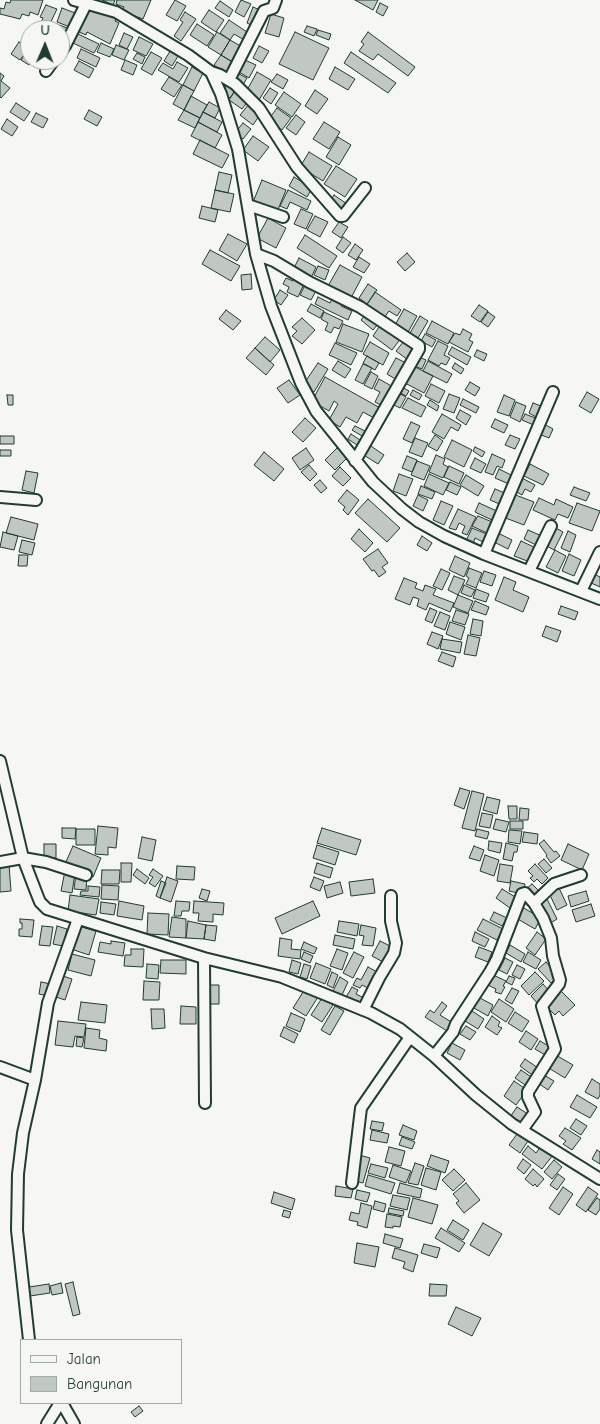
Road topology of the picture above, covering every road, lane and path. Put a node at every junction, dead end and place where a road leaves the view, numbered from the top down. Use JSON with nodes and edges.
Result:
{"nodes":[{"id":1,"x":74,"y":0,"type":"edge"},
{"id":2,"x":276,"y":0,"type":"edge"},
{"id":3,"x":99,"y":3,"type":"edge"},
{"id":4,"x":86,"y":4,"type":"junction"},
{"id":5,"x":70,"y":36,"type":"edge"},
{"id":6,"x":211,"y":72,"type":"junction"},
{"id":7,"x":229,"y":80,"type":"junction"},
{"id":8,"x":366,"y":188,"type":"dead end"},
{"id":9,"x":248,"y":205,"type":"junction"},
{"id":10,"x":284,"y":217,"type":"dead end"},
{"id":11,"x":256,"y":254,"type":"junction"},
{"id":12,"x":553,"y":392,"type":"dead end"},
{"id":13,"x":355,"y":461,"type":"junction"},
{"id":14,"x":0,"y":497,"type":"edge"},
{"id":15,"x":36,"y":500,"type":"dead end"},
{"id":16,"x":551,"y":526,"type":"dead end"},
{"id":17,"x":600,"y":552,"type":"edge"},
{"id":18,"x":484,"y":554,"type":"junction"},
{"id":19,"x":528,"y":571,"type":"junction"},
{"id":20,"x":581,"y":591,"type":"junction"},
{"id":21,"x":600,"y":599,"type":"edge"},
{"id":22,"x":0,"y":761,"type":"edge"},
{"id":23,"x":23,"y":858,"type":"junction"},
{"id":24,"x":0,"y":862,"type":"edge"},
{"id":25,"x":86,"y":875,"type":"dead end"},
{"id":26,"x":581,"y":876,"type":"dead end"},
{"id":27,"x":391,"y":896,"type":"dead end"},
{"id":28,"x":534,"y":903,"type":"junction"},
{"id":29,"x":78,"y":919,"type":"junction"},
{"id":30,"x":204,"y":958,"type":"junction"},
{"id":31,"x":363,"y":1010,"type":"junction"},
{"id":32,"x":410,"y":1037,"type":"junction"},
{"id":33,"x":434,"y":1056,"type":"junction"},
{"id":34,"x":0,"y":1067,"type":"edge"},
{"id":35,"x":35,"y":1080,"type":"junction"},
{"id":36,"x":204,"y":1103,"type":"dead end"},
{"id":37,"x":522,"y":1130,"type":"junction"},
{"id":38,"x":600,"y":1179,"type":"edge"},
{"id":39,"x":352,"y":1184,"type":"dead end"},
{"id":40,"x":29,"y":1339,"type":"edge"},
{"id":41,"x":60,"y":1404,"type":"edge"},
{"id":42,"x":62,"y":1404,"type":"edge"},
{"id":43,"x":47,"y":1424,"type":"edge"},
{"id":44,"x":74,"y":1424,"type":"edge"}],
"edges":[{"from":1,"to":4,"type":"street"},
{"from":2,"to":7,"type":"street"},
{"from":3,"to":4,"type":"street"},
{"from":3,"to":6,"type":"street"},
{"from":4,"to":5,"type":"street"},
{"from":6,"to":7,"type":"street"},
{"from":6,"to":9,"type":"street"},
{"from":7,"to":8,"type":"street"},
{"from":9,"to":10,"type":"street"},
{"from":9,"to":11,"type":"street"},
{"from":11,"to":13,"type":"street"},
{"from":11,"to":13,"type":"street"},
{"from":12,"to":18,"type":"street"},
{"from":13,"to":18,"type":"street"},
{"from":14,"to":15,"type":"street"},
{"from":16,"to":19,"type":"street"},
{"from":17,"to":20,"type":"street"},
{"from":18,"to":19,"type":"street"},
{"from":19,"to":20,"type":"street"},
{"from":20,"to":21,"type":"street"},
{"from":22,"to":23,"type":"street"},
{"from":23,"to":24,"type":"street"},
{"from":23,"to":25,"type":"street"},
{"from":23,"to":29,"type":"street"},
{"from":26,"to":28,"type":"street"},
{"from":27,"to":31,"type":"street"},
{"from":28,"to":33,"type":"street"},
{"from":28,"to":37,"type":"street"},
{"from":29,"to":30,"type":"street"},
{"from":29,"to":35,"type":"street"},
{"from":30,"to":31,"type":"street"},
{"from":30,"to":36,"type":"street"},
{"from":31,"to":32,"type":"street"},
{"from":32,"to":33,"type":"street"},
{"from":32,"to":39,"type":"street"},
{"from":33,"to":37,"type":"street"},
{"from":34,"to":35,"type":"street"},
{"from":35,"to":40,"type":"street"},
{"from":37,"to":38,"type":"street"},
{"from":41,"to":43,"type":"street"},
{"from":42,"to":44,"type":"street"}]}
